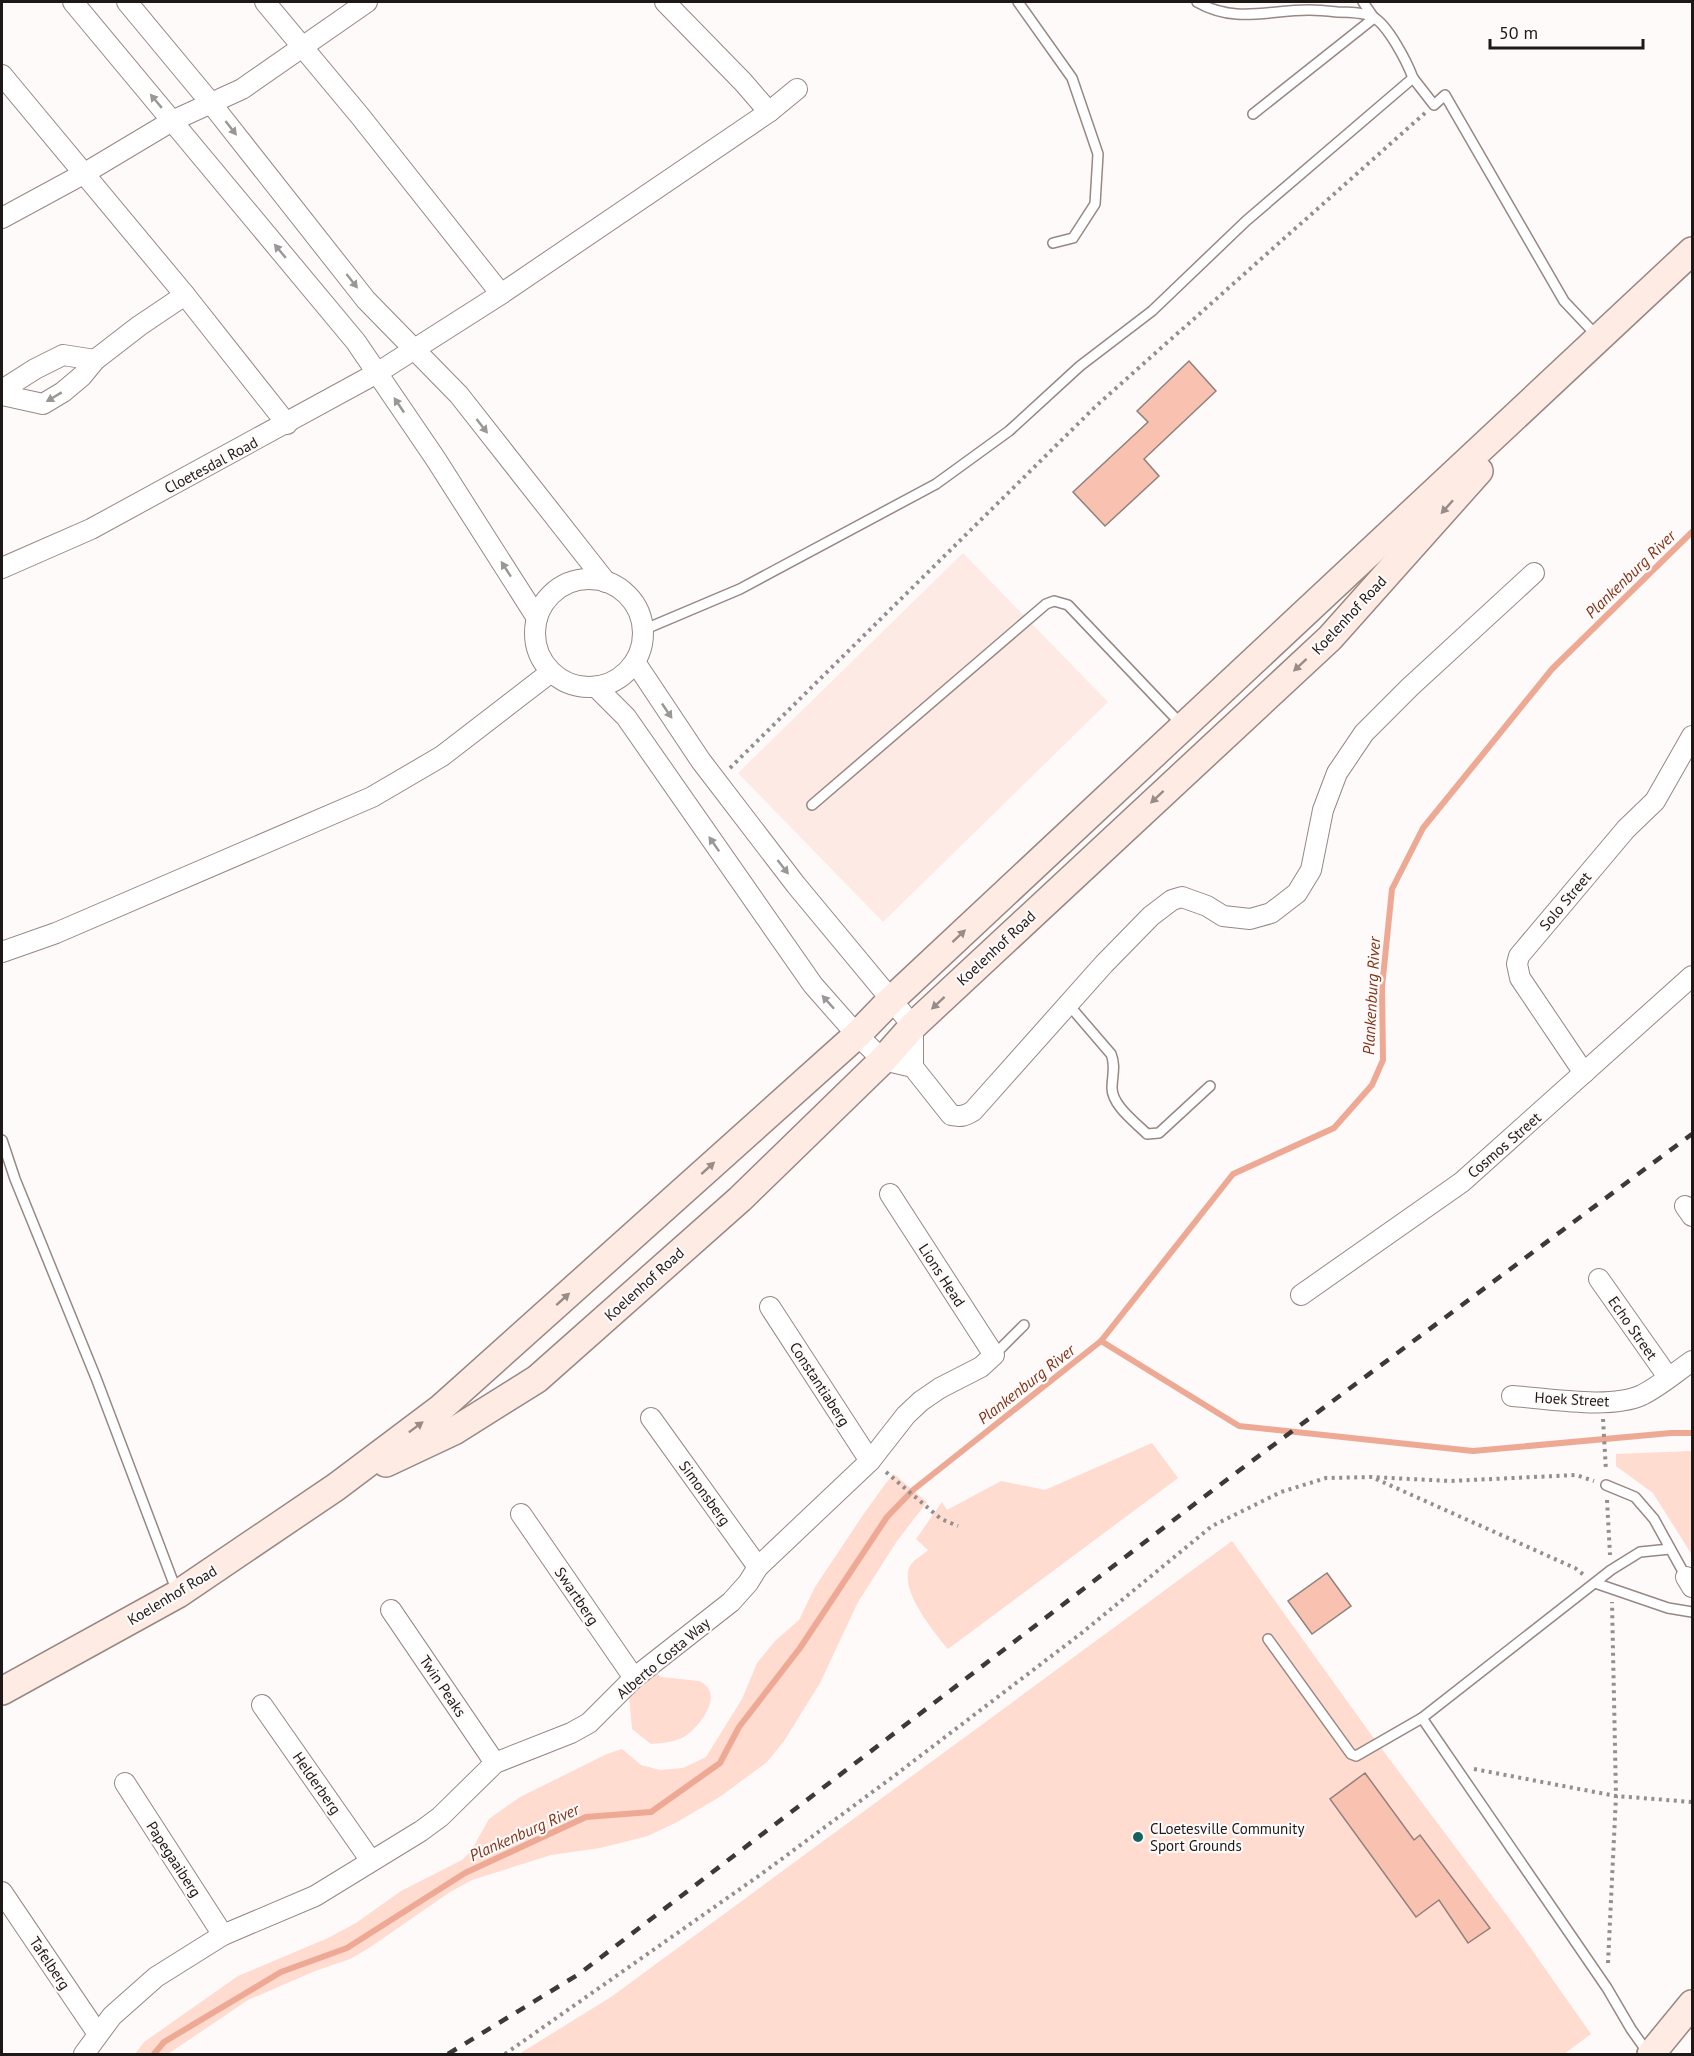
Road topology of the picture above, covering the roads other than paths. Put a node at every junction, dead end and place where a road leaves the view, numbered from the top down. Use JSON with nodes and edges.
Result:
{"nodes":[{"id":1,"x":74,"y":2,"type":"edge"},
{"id":2,"x":127,"y":2,"type":"edge"},
{"id":3,"x":265,"y":2,"type":"edge"},
{"id":4,"x":367,"y":2,"type":"edge"},
{"id":5,"x":665,"y":2,"type":"edge"},
{"id":6,"x":1018,"y":2,"type":"edge"},
{"id":7,"x":1197,"y":2,"type":"edge"},
{"id":8,"x":1363,"y":2,"type":"edge"},
{"id":9,"x":1374,"y":18,"type":"junction"},
{"id":10,"x":303,"y":47,"type":"junction"},
{"id":11,"x":2,"y":75,"type":"edge"},
{"id":12,"x":1413,"y":78,"type":"junction"},
{"id":13,"x":797,"y":89,"type":"dead end"},
{"id":14,"x":210,"y":102,"type":"junction"},
{"id":15,"x":769,"y":112,"type":"junction"},
{"id":16,"x":1253,"y":114,"type":"dead end"},
{"id":17,"x":172,"y":121,"type":"junction"},
{"id":18,"x":85,"y":173,"type":"junction"},
{"id":19,"x":2,"y":218,"type":"edge"},
{"id":20,"x":1053,"y":243,"type":"dead end"},
{"id":21,"x":1692,"y":251,"type":"edge"},
{"id":22,"x":501,"y":294,"type":"junction"},
{"id":23,"x":185,"y":295,"type":"junction"},
{"id":24,"x":1598,"y":338,"type":"junction"},
{"id":25,"x":415,"y":350,"type":"junction"},
{"id":26,"x":95,"y":360,"type":"junction"},
{"id":27,"x":377,"y":374,"type":"junction"},
{"id":28,"x":2,"y":390,"type":"edge"},
{"id":29,"x":2,"y":395,"type":"edge"},
{"id":30,"x":287,"y":424,"type":"junction"},
{"id":31,"x":2,"y":568,"type":"edge"},
{"id":32,"x":1534,"y":573,"type":"dead end"},
{"id":33,"x":606,"y":582,"type":"junction"},
{"id":34,"x":537,"y":618,"type":"junction"},
{"id":35,"x":643,"y":630,"type":"junction"},
{"id":36,"x":635,"y":662,"type":"junction"},
{"id":37,"x":551,"y":672,"type":"junction"},
{"id":38,"x":596,"y":687,"type":"junction"},
{"id":39,"x":1183,"y":727,"type":"junction"},
{"id":40,"x":1692,"y":736,"type":"edge"},
{"id":41,"x":812,"y":805,"type":"dead end"},
{"id":42,"x":2,"y":952,"type":"edge"},
{"id":43,"x":1692,"y":976,"type":"edge"},
{"id":44,"x":891,"y":1000,"type":"junction"},
{"id":45,"x":1068,"y":1004,"type":"junction"},
{"id":46,"x":913,"y":1026,"type":"junction"},
{"id":47,"x":857,"y":1035,"type":"junction"},
{"id":48,"x":883,"y":1060,"type":"junction"},
{"id":49,"x":913,"y":1067,"type":"junction"},
{"id":50,"x":1584,"y":1073,"type":"junction"},
{"id":51,"x":1209,"y":1086,"type":"dead end"},
{"id":52,"x":2,"y":1140,"type":"edge"},
{"id":53,"x":890,"y":1194,"type":"dead end"},
{"id":54,"x":1599,"y":1279,"type":"dead end"},
{"id":55,"x":1301,"y":1295,"type":"dead end"},
{"id":56,"x":770,"y":1307,"type":"dead end"},
{"id":57,"x":1024,"y":1325,"type":"dead end"},
{"id":58,"x":994,"y":1355,"type":"junction"},
{"id":59,"x":1692,"y":1361,"type":"edge"},
{"id":60,"x":1668,"y":1377,"type":"junction"},
{"id":61,"x":1512,"y":1395,"type":"dead end"},
{"id":62,"x":651,"y":1418,"type":"dead end"},
{"id":63,"x":876,"y":1465,"type":"junction"},
{"id":64,"x":1606,"y":1485,"type":"road end"},
{"id":65,"x":336,"y":1487,"type":"junction"},
{"id":66,"x":521,"y":1514,"type":"dead end"},
{"id":67,"x":1670,"y":1549,"type":"junction"},
{"id":68,"x":758,"y":1567,"type":"junction"},
{"id":69,"x":1689,"y":1582,"type":"edge"},
{"id":70,"x":1595,"y":1583,"type":"junction"},
{"id":71,"x":178,"y":1594,"type":"junction"},
{"id":72,"x":392,"y":1610,"type":"dead end"},
{"id":73,"x":1692,"y":1612,"type":"edge"},
{"id":74,"x":1268,"y":1639,"type":"dead end"},
{"id":75,"x":634,"y":1678,"type":"junction"},
{"id":76,"x":2,"y":1691,"type":"edge"},
{"id":77,"x":262,"y":1705,"type":"dead end"},
{"id":78,"x":1422,"y":1718,"type":"junction"},
{"id":79,"x":495,"y":1763,"type":"junction"},
{"id":80,"x":125,"y":1784,"type":"dead end"},
{"id":81,"x":371,"y":1861,"type":"junction"},
{"id":82,"x":2,"y":1892,"type":"edge"},
{"id":83,"x":223,"y":1935,"type":"junction"},
{"id":84,"x":1692,"y":2004,"type":"edge"},
{"id":85,"x":98,"y":2034,"type":"junction"},
{"id":86,"x":84,"y":2055,"type":"edge"},
{"id":87,"x":1650,"y":2055,"type":"edge"}],
"edges":[{"from":17,"to":1,"type":"street","one_way":true},
{"from":2,"to":14,"type":"street"},
{"from":3,"to":10,"type":"street"},
{"from":4,"to":10,"type":"street"},
{"from":5,"to":15,"type":"street"},
{"from":6,"to":20,"type":"lane"},
{"from":7,"to":9,"type":"lane"},
{"from":8,"to":9,"type":"lane"},
{"from":9,"to":12,"type":"lane"},
{"from":9,"to":16,"type":"lane"},
{"from":10,"to":14,"type":"street"},
{"from":10,"to":22,"type":"street"},
{"from":11,"to":18,"type":"street"},
{"from":12,"to":24,"type":"lane"},
{"from":12,"to":35,"type":"lane"},
{"from":13,"to":15,"type":"street","name":"Cloetesdal Road"},
{"from":14,"to":17,"type":"street"},
{"from":14,"to":25,"type":"street","one_way":true},
{"from":15,"to":22,"type":"street","name":"Cloetesdal Road"},
{"from":17,"to":18,"type":"street"},
{"from":27,"to":17,"type":"street","one_way":true},
{"from":18,"to":19,"type":"street"},
{"from":18,"to":23,"type":"street"},
{"from":21,"to":24,"type":"main road","name":"Koelenhof Road"},
{"from":22,"to":25,"type":"street","name":"Cloetesdal Road"},
{"from":23,"to":26,"type":"street"},
{"from":23,"to":30,"type":"street"},
{"from":24,"to":39,"type":"main road","name":"Koelenhof Road"},
{"from":24,"to":46,"type":"main road","name":"Koelenhof Road","one_way":true},
{"from":25,"to":27,"type":"street","name":"Cloetesdal Road"},
{"from":25,"to":33,"type":"street","one_way":true},
{"from":26,"to":28,"type":"street"},
{"from":26,"to":29,"type":"street","one_way":true},
{"from":27,"to":30,"type":"street","name":"Cloetesdal Road"},
{"from":34,"to":27,"type":"street","one_way":true},
{"from":30,"to":31,"type":"street","name":"Cloetesdal Road"},
{"from":32,"to":45,"type":"street"},
{"from":33,"to":34,"type":"street"},
{"from":33,"to":35,"type":"street"},
{"from":34,"to":37,"type":"street"},
{"from":35,"to":36,"type":"street"},
{"from":36,"to":38,"type":"street"},
{"from":36,"to":44,"type":"street","one_way":true},
{"from":37,"to":38,"type":"street"},
{"from":37,"to":42,"type":"street"},
{"from":47,"to":38,"type":"street","one_way":true},
{"from":39,"to":41,"type":"lane"},
{"from":44,"to":39,"type":"main road","name":"Koelenhof Road","one_way":true},
{"from":40,"to":50,"type":"street","name":"Solo Street"},
{"from":43,"to":50,"type":"street","name":"Cosmos Street"},
{"from":44,"to":46,"type":"street"},
{"from":44,"to":47,"type":"main road","name":"Koelenhof Road"},
{"from":45,"to":49,"type":"street"},
{"from":45,"to":51,"type":"lane"},
{"from":46,"to":48,"type":"main road","name":"Koelenhof Road"},
{"from":46,"to":49,"type":"street"},
{"from":47,"to":48,"type":"street"},
{"from":65,"to":47,"type":"main road","name":"Koelenhof Road","one_way":true},
{"from":48,"to":49,"type":"street"},
{"from":48,"to":65,"type":"main road","name":"Koelenhof Road"},
{"from":50,"to":55,"type":"street","name":"Cosmos Street"},
{"from":52,"to":71,"type":"lane"},
{"from":53,"to":58,"type":"street","name":"Lions Head"},
{"from":54,"to":60,"type":"street","name":"Echo Street"},
{"from":56,"to":63,"type":"street","name":"Constantiaberg"},
{"from":57,"to":58,"type":"lane","name":"Alberto Costa Way"},
{"from":58,"to":63,"type":"street","name":"Alberto Costa Way"},
{"from":59,"to":60,"type":"street","name":"Hoek Street"},
{"from":60,"to":61,"type":"street","name":"Hoek Street"},
{"from":62,"to":68,"type":"street","name":"Simonsberg"},
{"from":63,"to":68,"type":"street","name":"Alberto Costa Way"},
{"from":64,"to":67,"type":"lane"},
{"from":65,"to":71,"type":"main road","name":"Koelenhof Road"},
{"from":66,"to":75,"type":"street","name":"Swartberg"},
{"from":67,"to":69,"type":"lane"},
{"from":67,"to":70,"type":"lane"},
{"from":68,"to":75,"type":"street","name":"Alberto Costa Way"},
{"from":70,"to":73,"type":"lane"},
{"from":70,"to":78,"type":"lane"},
{"from":71,"to":76,"type":"main road","name":"Koelenhof Road"},
{"from":72,"to":79,"type":"street","name":"Twin Peaks"},
{"from":74,"to":78,"type":"lane"},
{"from":75,"to":79,"type":"street","name":"Alberto Costa Way"},
{"from":77,"to":81,"type":"street","name":"Helderberg"},
{"from":78,"to":87,"type":"lane"},
{"from":79,"to":81,"type":"street","name":"Alberto Costa Way"},
{"from":80,"to":83,"type":"street","name":"Papegaaiberg"},
{"from":81,"to":83,"type":"street","name":"Alberto Costa Way"},
{"from":82,"to":85,"type":"street","name":"Tafelberg"},
{"from":83,"to":85,"type":"street","name":"Alberto Costa Way"},
{"from":84,"to":87,"type":"main road"},
{"from":85,"to":86,"type":"street","name":"Alberto Costa Way"}]}
